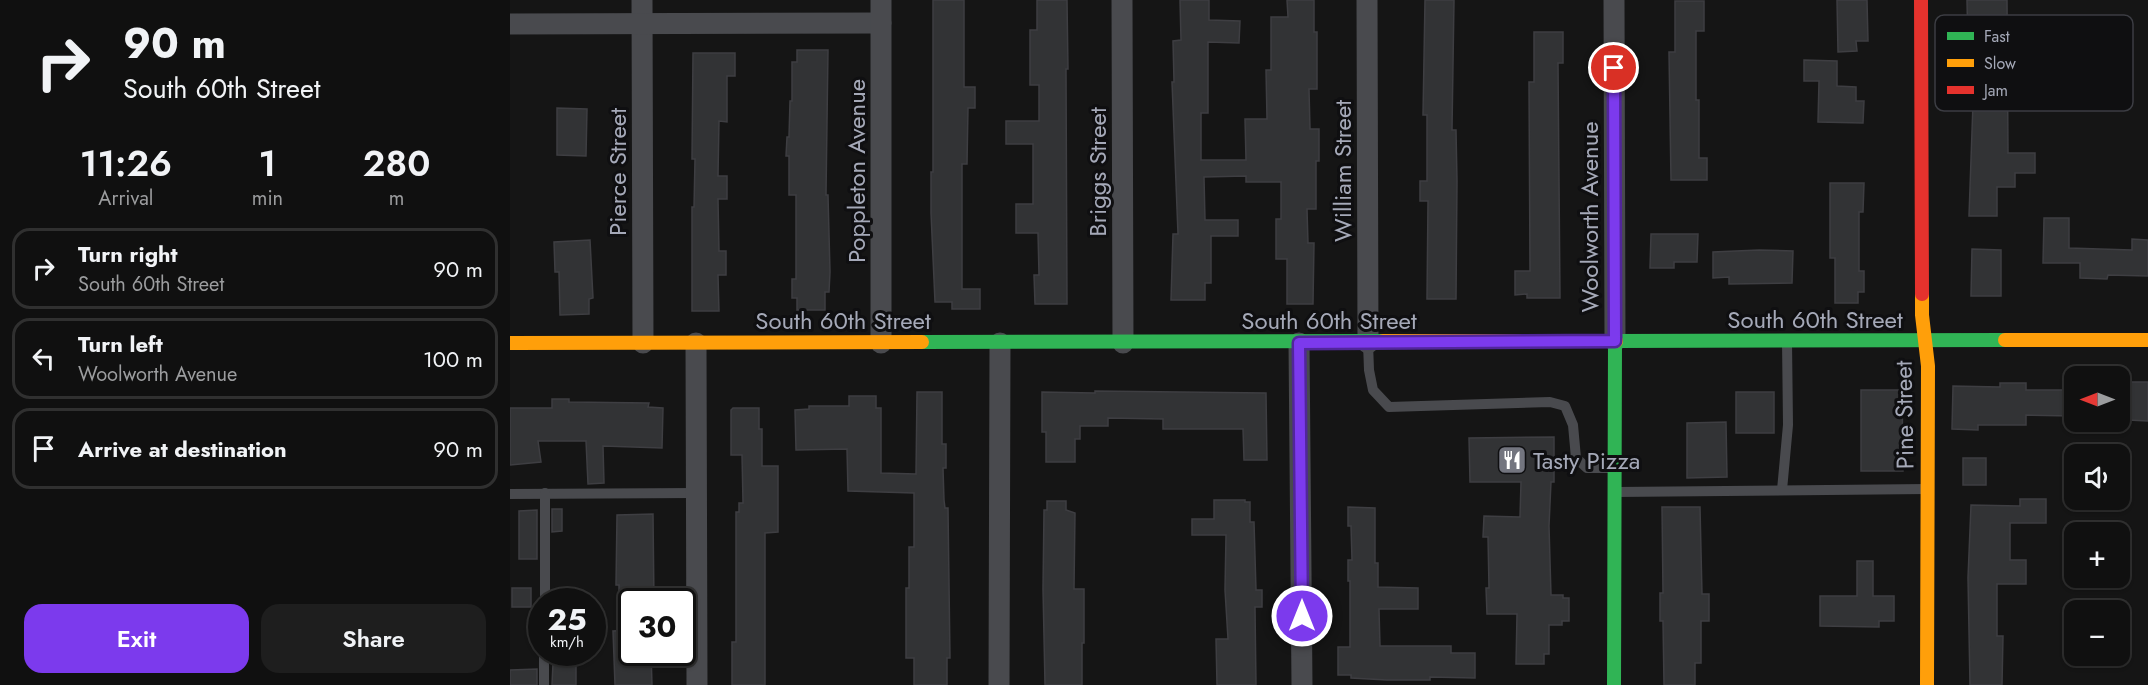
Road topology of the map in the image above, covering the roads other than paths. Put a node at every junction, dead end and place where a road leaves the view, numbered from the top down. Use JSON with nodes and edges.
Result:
{"nodes":[{"id":1,"x":642,"y":0,"type":"edge"},
{"id":2,"x":881,"y":0,"type":"edge"},
{"id":3,"x":1122,"y":0,"type":"edge"},
{"id":4,"x":1367,"y":0,"type":"edge"},
{"id":5,"x":1614,"y":0,"type":"edge"},
{"id":6,"x":1921,"y":0,"type":"edge"},
{"id":7,"x":881,"y":23,"type":"junction"},
{"id":8,"x":510,"y":24,"type":"edge"},
{"id":9,"x":642,"y":25,"type":"junction"},
{"id":10,"x":2148,"y":340,"type":"edge"},
{"id":11,"x":1615,"y":341,"type":"junction"},
{"id":12,"x":1787,"y":341,"type":"junction"},
{"id":13,"x":1925,"y":341,"type":"junction"},
{"id":14,"x":510,"y":343,"type":"edge"},
{"id":15,"x":643,"y":343,"type":"junction"},
{"id":16,"x":696,"y":343,"type":"junction"},
{"id":17,"x":881,"y":343,"type":"junction"},
{"id":18,"x":1000,"y":343,"type":"junction"},
{"id":19,"x":1123,"y":343,"type":"junction"},
{"id":20,"x":1299,"y":343,"type":"junction"},
{"id":21,"x":1368,"y":343,"type":"junction"},
{"id":22,"x":1614,"y":468,"type":"junction"},
{"id":23,"x":1927,"y":489,"type":"junction"},
{"id":24,"x":1782,"y":490,"type":"junction"},
{"id":25,"x":1614,"y":492,"type":"junction"},
{"id":26,"x":545,"y":493,"type":"junction"},
{"id":27,"x":697,"y":493,"type":"junction"},
{"id":28,"x":510,"y":494,"type":"edge"},
{"id":29,"x":545,"y":588,"type":"edge"},
{"id":30,"x":544,"y":666,"type":"edge"},
{"id":31,"x":544,"y":685,"type":"edge"},
{"id":32,"x":697,"y":685,"type":"edge"},
{"id":33,"x":999,"y":685,"type":"edge"},
{"id":34,"x":1302,"y":685,"type":"edge"},
{"id":35,"x":1614,"y":685,"type":"edge"},
{"id":36,"x":1927,"y":685,"type":"edge"}],
"edges":[{"from":1,"to":9,"type":"street","name":"Pierce Street"},
{"from":2,"to":7,"type":"street","name":"Poppleton Avenue"},
{"from":3,"to":19,"type":"street","name":"Briggs Street"},
{"from":4,"to":21,"type":"street","name":"William Street"},
{"from":5,"to":11,"type":"street","name":"Woolworth Avenue"},
{"from":6,"to":13,"type":"main road","name":"Pine Street"},
{"from":7,"to":9,"type":"street"},
{"from":7,"to":17,"type":"street","name":"Poppleton Avenue"},
{"from":8,"to":9,"type":"street"},
{"from":9,"to":15,"type":"street","name":"Pierce Street"},
{"from":10,"to":13,"type":"main road","name":"South 60th Street"},
{"from":11,"to":12,"type":"main road","name":"South 60th Street"},
{"from":11,"to":21,"type":"main road","name":"South 60th Street"},
{"from":11,"to":22,"type":"main road","name":"Woolworth Avenue"},
{"from":12,"to":13,"type":"main road","name":"South 60th Street"},
{"from":12,"to":24,"type":"lane"},
{"from":13,"to":23,"type":"main road","name":"Pine Street"},
{"from":14,"to":15,"type":"main road","name":"South 60th Street"},
{"from":15,"to":16,"type":"main road","name":"South 60th Street"},
{"from":16,"to":17,"type":"main road","name":"South 60th Street"},
{"from":16,"to":27,"type":"street"},
{"from":17,"to":18,"type":"main road","name":"South 60th Street"},
{"from":18,"to":19,"type":"main road","name":"South 60th Street"},
{"from":18,"to":33,"type":"street"},
{"from":19,"to":20,"type":"main road","name":"South 60th Street"},
{"from":20,"to":21,"type":"main road","name":"South 60th Street"},
{"from":20,"to":34,"type":"street"},
{"from":21,"to":22,"type":"lane"},
{"from":22,"to":25,"type":"main road","name":"Woolworth Avenue"},
{"from":23,"to":24,"type":"lane"},
{"from":23,"to":36,"type":"main road","name":"Pine Street"},
{"from":24,"to":25,"type":"lane"},
{"from":25,"to":35,"type":"main road","name":"Woolworth Avenue"},
{"from":26,"to":27,"type":"lane"},
{"from":26,"to":28,"type":"lane"},
{"from":26,"to":29,"type":"lane"},
{"from":27,"to":32,"type":"street"},
{"from":30,"to":31,"type":"lane"}]}
